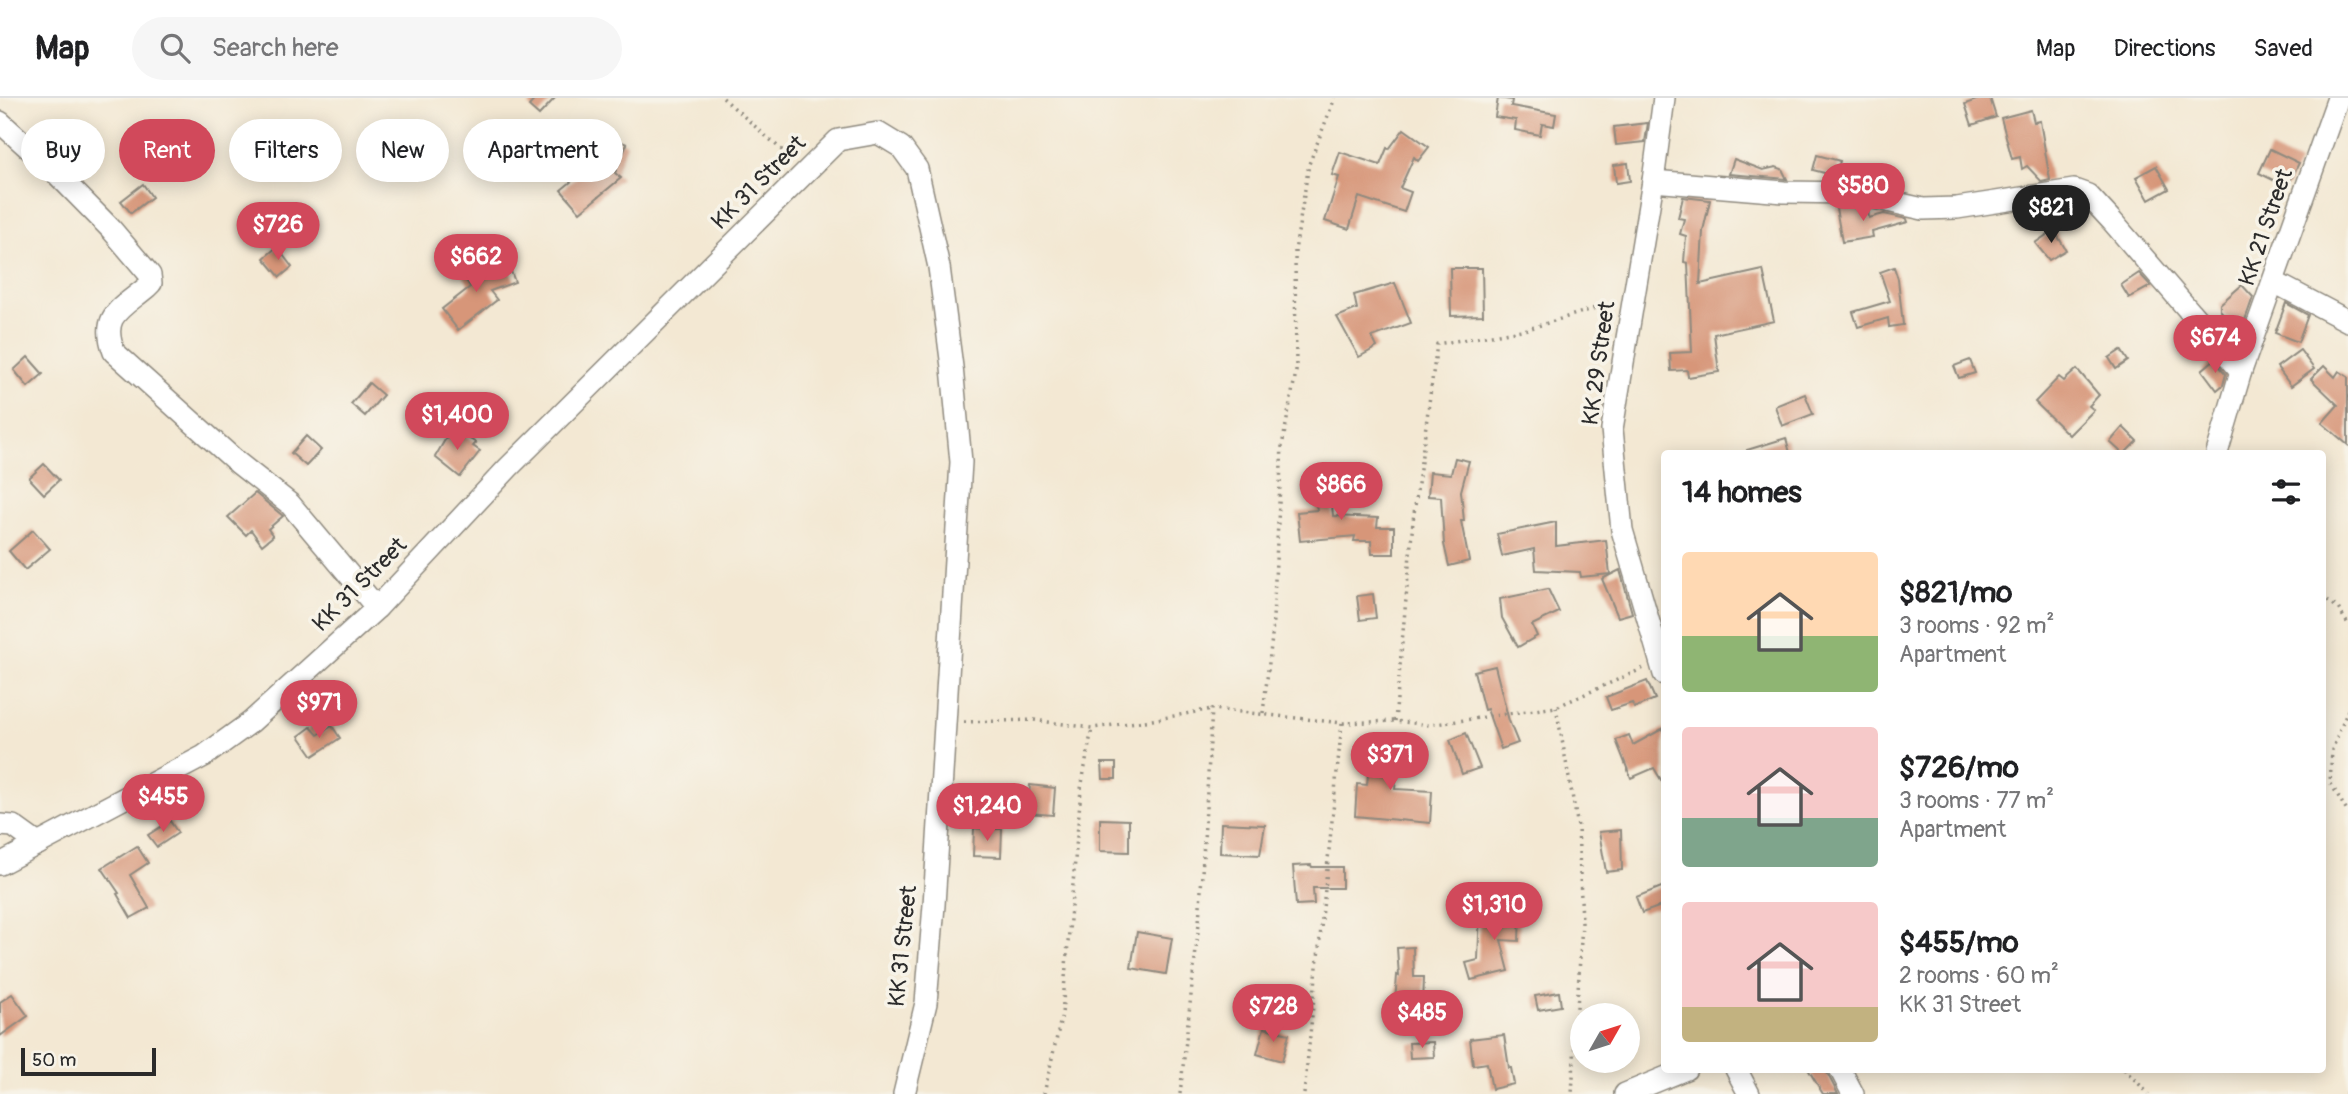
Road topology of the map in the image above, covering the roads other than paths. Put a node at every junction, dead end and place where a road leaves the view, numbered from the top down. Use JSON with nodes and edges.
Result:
{"nodes":[{"id":1,"x":1664,"y":98,"type":"edge"},
{"id":2,"x":2338,"y":98,"type":"edge"},
{"id":3,"x":0,"y":122,"type":"edge"},
{"id":4,"x":1653,"y":181,"type":"junction"},
{"id":5,"x":2274,"y":282,"type":"junction"},
{"id":6,"x":2348,"y":321,"type":"edge"},
{"id":7,"x":2241,"y":371,"type":"junction"},
{"id":8,"x":2218,"y":450,"type":"edge"},
{"id":9,"x":377,"y":608,"type":"junction"},
{"id":10,"x":1661,"y":665,"type":"edge"},
{"id":11,"x":0,"y":825,"type":"edge"},
{"id":12,"x":37,"y":844,"type":"junction"},
{"id":13,"x":0,"y":864,"type":"edge"},
{"id":14,"x":1676,"y":1073,"type":"edge"},
{"id":15,"x":1738,"y":1073,"type":"edge"},
{"id":16,"x":1842,"y":1073,"type":"edge"},
{"id":17,"x":904,"y":1094,"type":"edge"},
{"id":18,"x":1625,"y":1094,"type":"edge"},
{"id":19,"x":1749,"y":1094,"type":"edge"},
{"id":20,"x":1853,"y":1094,"type":"edge"}],
"edges":[{"from":1,"to":4,"type":"street","name":"KK 29 Street"},
{"from":2,"to":5,"type":"street","name":"KK 21 Street"},
{"from":3,"to":9,"type":"street"},
{"from":4,"to":7,"type":"street"},
{"from":4,"to":10,"type":"street","name":"KK 29 Street"},
{"from":5,"to":6,"type":"street"},
{"from":5,"to":7,"type":"street","name":"KK 21 Street"},
{"from":7,"to":8,"type":"street","name":"KK 21 Street"},
{"from":9,"to":12,"type":"street","name":"KK 31 Street"},
{"from":9,"to":17,"type":"street","name":"KK 31 Street"},
{"from":11,"to":12,"type":"street"},
{"from":12,"to":13,"type":"street","name":"KK 31 Street"},
{"from":14,"to":18,"type":"street"},
{"from":15,"to":19,"type":"street"},
{"from":16,"to":20,"type":"street"}]}
